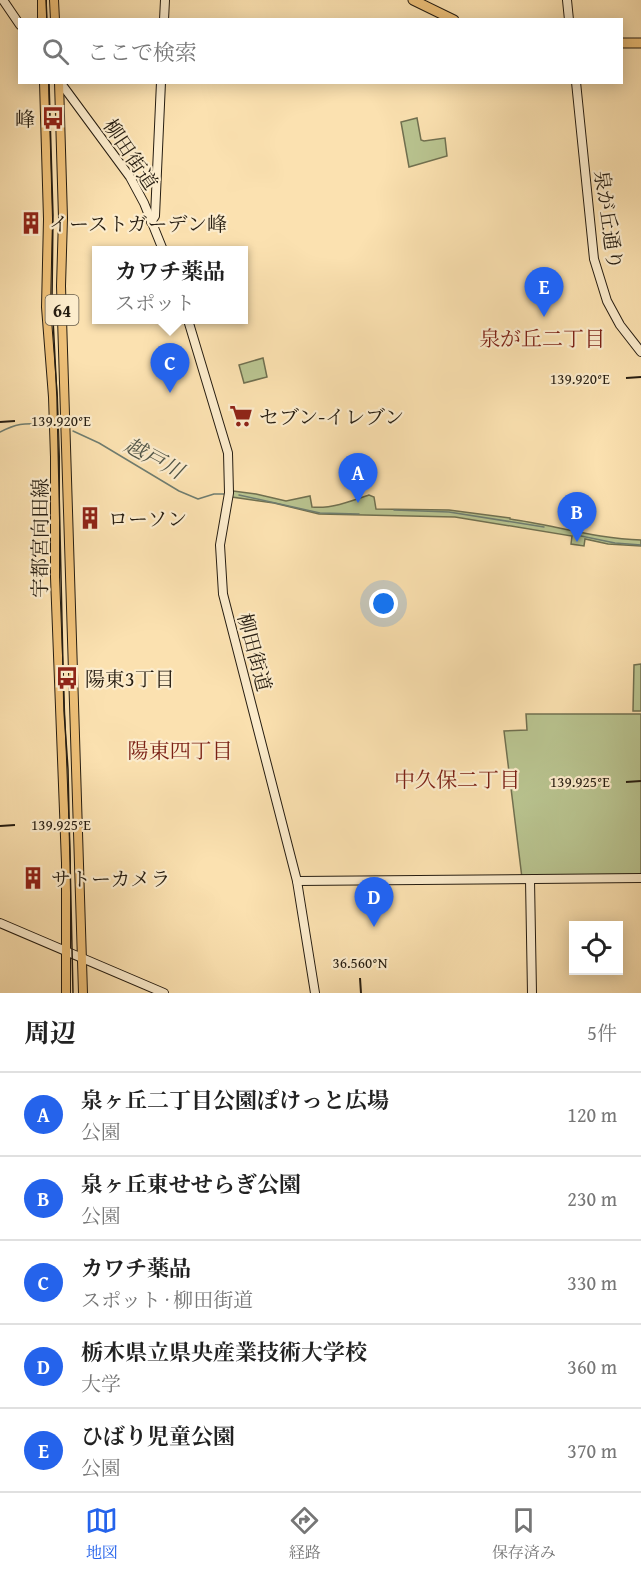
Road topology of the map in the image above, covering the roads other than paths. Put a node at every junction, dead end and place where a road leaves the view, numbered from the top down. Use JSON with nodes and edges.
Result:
{"nodes":[{"id":1,"x":3,"y":0,"type":"edge"},
{"id":2,"x":42,"y":0,"type":"edge"},
{"id":3,"x":54,"y":0,"type":"edge"},
{"id":4,"x":165,"y":0,"type":"edge"},
{"id":5,"x":413,"y":0,"type":"edge"},
{"id":6,"x":567,"y":0,"type":"edge"},
{"id":7,"x":42,"y":18,"type":"edge"},
{"id":8,"x":55,"y":18,"type":"edge"},
{"id":9,"x":164,"y":18,"type":"edge"},
{"id":10,"x":450,"y":18,"type":"edge"},
{"id":11,"x":569,"y":18,"type":"edge"},
{"id":12,"x":18,"y":22,"type":"edge"},
{"id":13,"x":623,"y":43,"type":"edge"},
{"id":14,"x":641,"y":43,"type":"edge"},
{"id":15,"x":44,"y":84,"type":"edge"},
{"id":16,"x":59,"y":84,"type":"edge"},
{"id":17,"x":60,"y":84,"type":"edge"},
{"id":18,"x":161,"y":84,"type":"edge"},
{"id":19,"x":576,"y":84,"type":"edge"},
{"id":20,"x":152,"y":222,"type":"junction"},
{"id":21,"x":161,"y":246,"type":"edge"},
{"id":22,"x":189,"y":324,"type":"edge"},
{"id":23,"x":641,"y":351,"type":"edge"},
{"id":24,"x":641,"y":879,"type":"edge"},
{"id":25,"x":530,"y":880,"type":"junction"},
{"id":26,"x":297,"y":881,"type":"junction"},
{"id":27,"x":0,"y":923,"type":"edge"},
{"id":28,"x":65,"y":951,"type":"junction"},
{"id":29,"x":82,"y":958,"type":"junction"},
{"id":30,"x":66,"y":993,"type":"edge"},
{"id":31,"x":83,"y":993,"type":"edge"},
{"id":32,"x":164,"y":993,"type":"edge"},
{"id":33,"x":315,"y":993,"type":"edge"},
{"id":34,"x":532,"y":993,"type":"edge"}],
"edges":[{"from":1,"to":12,"type":"street"},
{"from":2,"to":7,"type":"main road"},
{"from":3,"to":8,"type":"main road"},
{"from":4,"to":9,"type":"street"},
{"from":5,"to":10,"type":"highway"},
{"from":6,"to":11,"type":"street"},
{"from":13,"to":14,"type":"highway"},
{"from":15,"to":28,"type":"main road","name":"宇都宮向田線","number":"64"},
{"from":16,"to":29,"type":"main road","name":"宇都宮向田線","number":"64"},
{"from":17,"to":20,"type":"street","name":"柳田街道"},
{"from":18,"to":20,"type":"street"},
{"from":19,"to":23,"type":"street","name":"泉が丘通り"},
{"from":20,"to":21,"type":"street","name":"柳田街道"},
{"from":22,"to":26,"type":"street","name":"柳田街道"},
{"from":24,"to":25,"type":"street"},
{"from":25,"to":26,"type":"street"},
{"from":25,"to":34,"type":"street"},
{"from":26,"to":33,"type":"street","name":"柳田街道"},
{"from":27,"to":28,"type":"street"},
{"from":28,"to":29,"type":"street"},
{"from":28,"to":30,"type":"main road","name":"宇都宮向田線","number":"64"},
{"from":29,"to":31,"type":"main road","name":"宇都宮向田線","number":"64"},
{"from":29,"to":32,"type":"street"}]}
